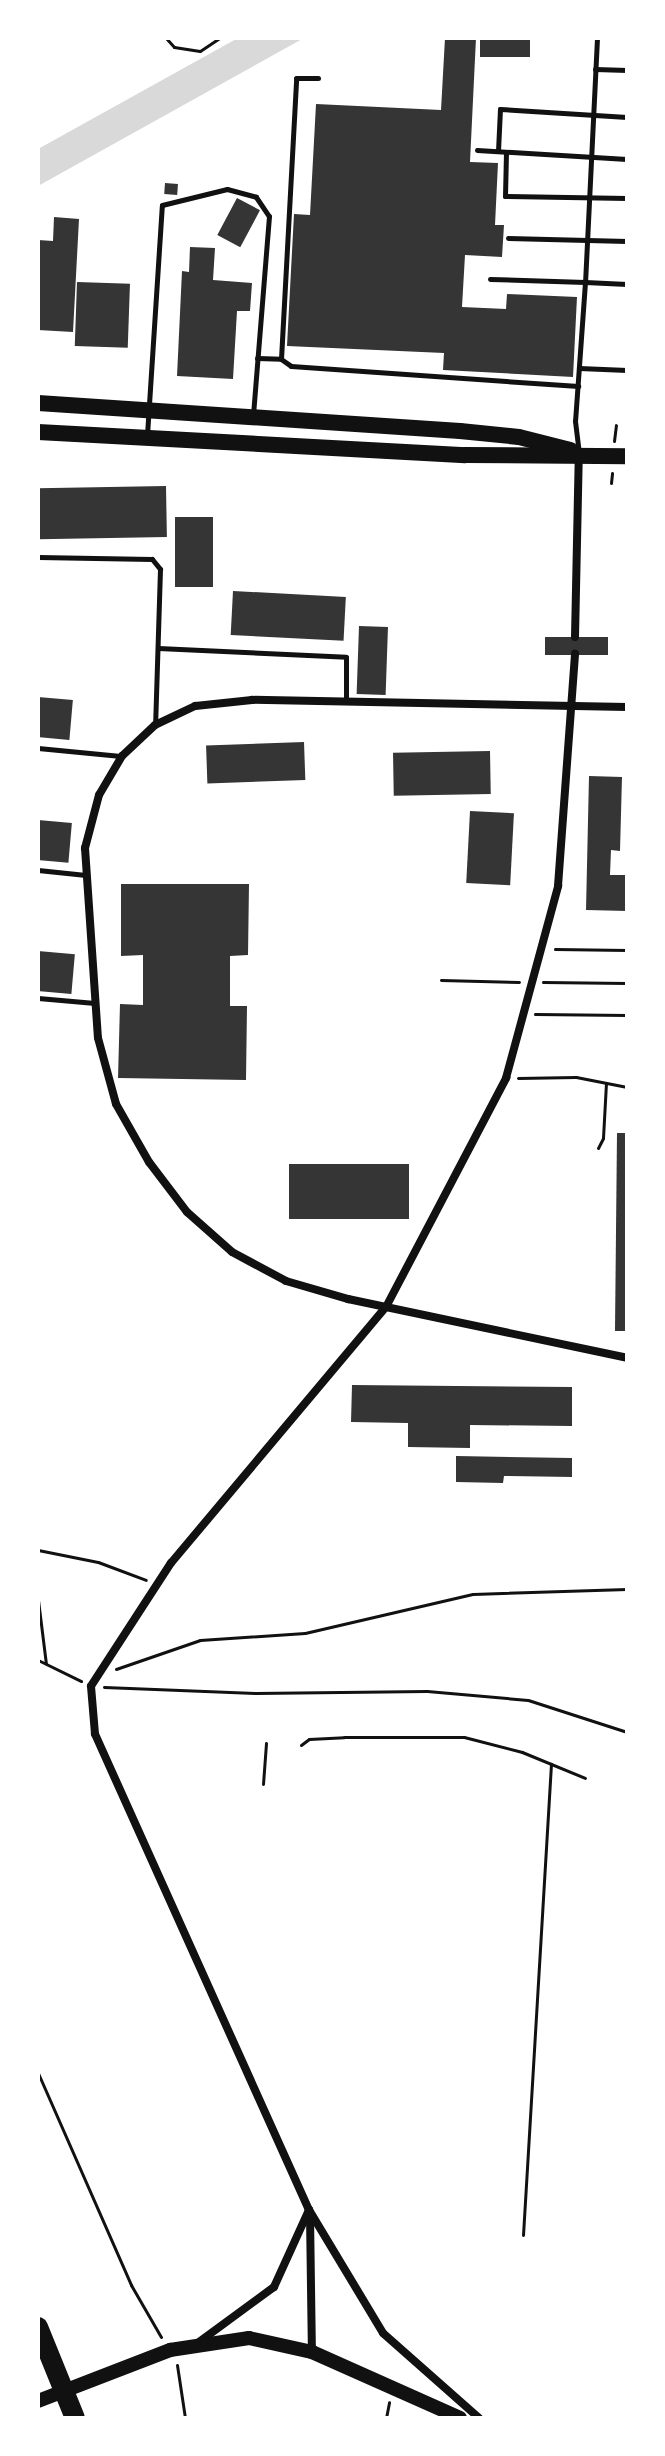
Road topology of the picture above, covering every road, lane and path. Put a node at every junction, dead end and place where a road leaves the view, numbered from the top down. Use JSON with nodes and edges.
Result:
{"nodes":[{"id":1,"x":166,"y":38,"type":"edge"},
{"id":2,"x":219,"y":38,"type":"edge"},
{"id":3,"x":597,"y":38,"type":"edge"},
{"id":4,"x":595,"y":69,"type":"junction"},
{"id":5,"x":627,"y":70,"type":"edge"},
{"id":6,"x":318,"y":78,"type":"dead end"},
{"id":7,"x":593,"y":115,"type":"junction"},
{"id":8,"x":627,"y":117,"type":"edge"},
{"id":9,"x":477,"y":150,"type":"dead end"},
{"id":10,"x":498,"y":151,"type":"junction"},
{"id":11,"x":506,"y":152,"type":"junction"},
{"id":12,"x":591,"y":157,"type":"junction"},
{"id":13,"x":627,"y":159,"type":"edge"},
{"id":14,"x":589,"y":197,"type":"junction"},
{"id":15,"x":627,"y":198,"type":"edge"},
{"id":16,"x":508,"y":238,"type":"dead end"},
{"id":17,"x":587,"y":240,"type":"junction"},
{"id":18,"x":627,"y":241,"type":"edge"},
{"id":19,"x":490,"y":279,"type":"dead end"},
{"id":20,"x":585,"y":282,"type":"junction"},
{"id":21,"x":627,"y":284,"type":"edge"},
{"id":22,"x":257,"y":358,"type":"junction"},
{"id":23,"x":281,"y":359,"type":"junction"},
{"id":24,"x":579,"y":368,"type":"junction"},
{"id":25,"x":627,"y":370,"type":"edge"},
{"id":26,"x":578,"y":386,"type":"junction"},
{"id":27,"x":38,"y":403,"type":"edge"},
{"id":28,"x":149,"y":410,"type":"junction"},
{"id":29,"x":253,"y":416,"type":"junction"},
{"id":30,"x":38,"y":432,"type":"edge"},
{"id":31,"x":147,"y":437,"type":"junction"},
{"id":32,"x":579,"y":452,"type":"junction"},
{"id":33,"x":627,"y":456,"type":"edge"},
{"id":34,"x":38,"y":557,"type":"edge"},
{"id":35,"x":575,"y":637,"type":"dead end"},
{"id":36,"x":158,"y":648,"type":"junction"},
{"id":37,"x":575,"y":654,"type":"dead end"},
{"id":38,"x":346,"y":702,"type":"junction"},
{"id":39,"x":574,"y":706,"type":"junction"},
{"id":40,"x":627,"y":707,"type":"edge"},
{"id":41,"x":155,"y":725,"type":"junction"},
{"id":42,"x":38,"y":748,"type":"edge"},
{"id":43,"x":122,"y":756,"type":"junction"},
{"id":44,"x":38,"y":870,"type":"edge"},
{"id":45,"x":87,"y":875,"type":"junction"},
{"id":46,"x":544,"y":949,"type":"junction"},
{"id":47,"x":627,"y":950,"type":"edge"},
{"id":48,"x":38,"y":998,"type":"edge"},
{"id":49,"x":95,"y":1003,"type":"junction"},
{"id":50,"x":527,"y":1014,"type":"junction"},
{"id":51,"x":627,"y":1015,"type":"edge"},
{"id":52,"x":506,"y":1078,"type":"junction"},
{"id":53,"x":606,"y":1083,"type":"junction"},
{"id":54,"x":627,"y":1087,"type":"edge"},
{"id":55,"x":598,"y":1148,"type":"dead end"},
{"id":56,"x":386,"y":1307,"type":"junction"},
{"id":57,"x":627,"y":1358,"type":"edge"},
{"id":58,"x":38,"y":1550,"type":"edge"},
{"id":59,"x":157,"y":1585,"type":"junction"},
{"id":60,"x":627,"y":1589,"type":"edge"},
{"id":61,"x":38,"y":1600,"type":"edge"},
{"id":62,"x":38,"y":1660,"type":"edge"},
{"id":63,"x":46,"y":1664,"type":"junction"},
{"id":64,"x":97,"y":1675,"type":"junction"},
{"id":65,"x":91,"y":1686,"type":"junction"},
{"id":66,"x":627,"y":1732,"type":"edge"},
{"id":67,"x":266,"y":1743,"type":"dead end"},
{"id":68,"x":301,"y":1745,"type":"dead end"},
{"id":69,"x":551,"y":1764,"type":"junction"},
{"id":70,"x":585,"y":1778,"type":"dead end"},
{"id":71,"x":263,"y":1784,"type":"dead end"},
{"id":72,"x":38,"y":2073,"type":"edge"},
{"id":73,"x":309,"y":2210,"type":"junction"},
{"id":74,"x":523,"y":2235,"type":"dead end"},
{"id":75,"x":38,"y":2327,"type":"edge"},
{"id":76,"x":199,"y":2342,"type":"junction"},
{"id":77,"x":170,"y":2350,"type":"junction"},
{"id":78,"x":312,"y":2352,"type":"junction"},
{"id":79,"x":38,"y":2401,"type":"edge"},
{"id":80,"x":75,"y":2418,"type":"edge"},
{"id":81,"x":185,"y":2418,"type":"edge"},
{"id":82,"x":460,"y":2418,"type":"edge"},
{"id":83,"x":479,"y":2418,"type":"edge"}],
"edges":[{"from":1,"to":2,"type":"path"},
{"from":3,"to":4,"type":"lane"},
{"from":4,"to":5,"type":"lane"},
{"from":4,"to":7,"type":"lane"},
{"from":6,"to":23,"type":"lane"},
{"from":7,"to":8,"type":"lane"},
{"from":7,"to":10,"type":"lane"},
{"from":7,"to":12,"type":"lane"},
{"from":9,"to":10,"type":"lane"},
{"from":10,"to":11,"type":"lane"},
{"from":11,"to":12,"type":"lane"},
{"from":11,"to":14,"type":"lane"},
{"from":12,"to":13,"type":"lane"},
{"from":12,"to":14,"type":"lane"},
{"from":14,"to":15,"type":"lane"},
{"from":14,"to":17,"type":"lane"},
{"from":16,"to":17,"type":"lane"},
{"from":17,"to":18,"type":"lane"},
{"from":17,"to":20,"type":"lane"},
{"from":19,"to":20,"type":"lane"},
{"from":20,"to":21,"type":"lane"},
{"from":20,"to":24,"type":"lane"},
{"from":22,"to":23,"type":"lane"},
{"from":22,"to":28,"type":"lane"},
{"from":22,"to":29,"type":"lane"},
{"from":23,"to":26,"type":"lane"},
{"from":24,"to":25,"type":"lane"},
{"from":24,"to":26,"type":"lane"},
{"from":26,"to":32,"type":"lane"},
{"from":27,"to":28,"type":"main road"},
{"from":28,"to":29,"type":"main road"},
{"from":28,"to":31,"type":"lane"},
{"from":29,"to":32,"type":"main road"},
{"from":30,"to":31,"type":"main road"},
{"from":31,"to":32,"type":"main road"},
{"from":32,"to":33,"type":"main road"},
{"from":32,"to":35,"type":"street"},
{"from":34,"to":36,"type":"lane"},
{"from":36,"to":38,"type":"lane"},
{"from":36,"to":41,"type":"lane"},
{"from":37,"to":39,"type":"street"},
{"from":38,"to":39,"type":"street"},
{"from":38,"to":41,"type":"street"},
{"from":39,"to":40,"type":"street"},
{"from":39,"to":46,"type":"street"},
{"from":41,"to":43,"type":"street"},
{"from":42,"to":43,"type":"lane"},
{"from":43,"to":45,"type":"street"},
{"from":44,"to":45,"type":"lane"},
{"from":45,"to":49,"type":"street"},
{"from":46,"to":47,"type":"path"},
{"from":46,"to":50,"type":"street"},
{"from":48,"to":49,"type":"lane"},
{"from":49,"to":56,"type":"street"},
{"from":50,"to":51,"type":"path"},
{"from":50,"to":52,"type":"street"},
{"from":52,"to":53,"type":"path"},
{"from":52,"to":56,"type":"street"},
{"from":53,"to":54,"type":"path"},
{"from":53,"to":55,"type":"path"},
{"from":56,"to":57,"type":"street"},
{"from":56,"to":59,"type":"street"},
{"from":58,"to":59,"type":"path"},
{"from":59,"to":64,"type":"street"},
{"from":60,"to":64,"type":"path"},
{"from":61,"to":63,"type":"path"},
{"from":62,"to":63,"type":"path"},
{"from":63,"to":65,"type":"path"},
{"from":64,"to":65,"type":"street"},
{"from":65,"to":66,"type":"path"},
{"from":65,"to":73,"type":"street"},
{"from":67,"to":71,"type":"path"},
{"from":68,"to":69,"type":"path"},
{"from":69,"to":70,"type":"path"},
{"from":69,"to":74,"type":"path"},
{"from":72,"to":77,"type":"path"},
{"from":73,"to":76,"type":"street"},
{"from":73,"to":78,"type":"street"},
{"from":73,"to":83,"type":"street"},
{"from":75,"to":80,"type":"highway"},
{"from":76,"to":77,"type":"street"},
{"from":76,"to":78,"type":"street"},
{"from":77,"to":79,"type":"street"},
{"from":77,"to":81,"type":"path"},
{"from":78,"to":82,"type":"street"}]}
